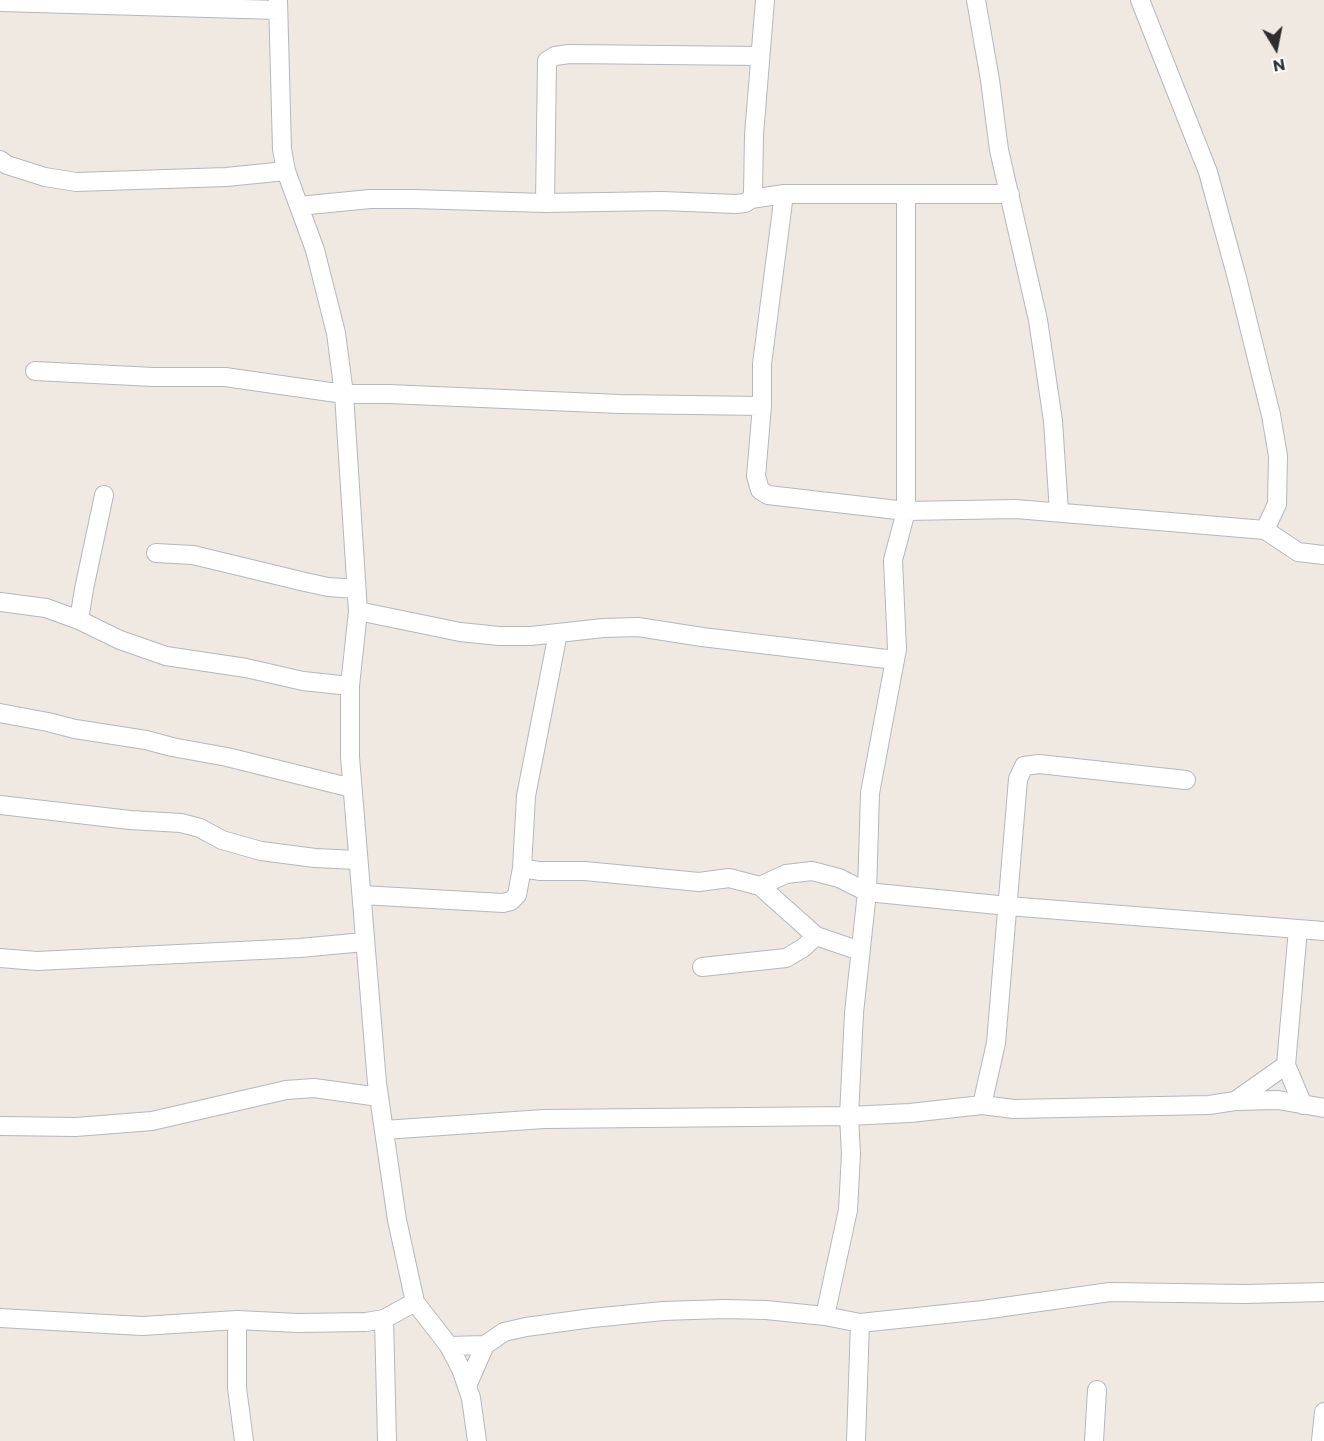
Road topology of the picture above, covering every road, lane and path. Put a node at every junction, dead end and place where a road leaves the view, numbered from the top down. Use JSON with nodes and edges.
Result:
{"nodes":[{"id":1,"x":765,"y":0,"type":"edge"},
{"id":2,"x":976,"y":0,"type":"edge"},
{"id":3,"x":1140,"y":0,"type":"edge"},
{"id":4,"x":0,"y":2,"type":"edge"},
{"id":5,"x":278,"y":5,"type":"edge"},
{"id":6,"x":759,"y":56,"type":"junction"},
{"id":7,"x":0,"y":160,"type":"edge"},
{"id":8,"x":286,"y":171,"type":"junction"},
{"id":9,"x":784,"y":194,"type":"junction"},
{"id":10,"x":906,"y":194,"type":"junction"},
{"id":11,"x":1010,"y":194,"type":"junction"},
{"id":12,"x":751,"y":199,"type":"junction"},
{"id":13,"x":545,"y":203,"type":"junction"},
{"id":14,"x":299,"y":206,"type":"junction"},
{"id":15,"x":35,"y":371,"type":"dead end"},
{"id":16,"x":344,"y":394,"type":"junction"},
{"id":17,"x":762,"y":406,"type":"junction"},
{"id":18,"x":104,"y":495,"type":"dead end"},
{"id":19,"x":906,"y":511,"type":"junction"},
{"id":20,"x":1059,"y":512,"type":"junction"},
{"id":21,"x":1265,"y":530,"type":"junction"},
{"id":22,"x":156,"y":553,"type":"dead end"},
{"id":23,"x":1324,"y":555,"type":"edge"},
{"id":24,"x":356,"y":589,"type":"junction"},
{"id":25,"x":0,"y":602,"type":"edge"},
{"id":26,"x":358,"y":611,"type":"junction"},
{"id":27,"x":79,"y":620,"type":"junction"},
{"id":28,"x":558,"y":633,"type":"junction"},
{"id":29,"x":895,"y":660,"type":"junction"},
{"id":30,"x":350,"y":686,"type":"junction"},
{"id":31,"x":0,"y":713,"type":"edge"},
{"id":32,"x":1186,"y":780,"type":"dead end"},
{"id":33,"x":352,"y":788,"type":"junction"},
{"id":34,"x":0,"y":805,"type":"edge"},
{"id":35,"x":358,"y":860,"type":"junction"},
{"id":36,"x":522,"y":868,"type":"junction"},
{"id":37,"x":760,"y":886,"type":"junction"},
{"id":38,"x":867,"y":892,"type":"junction"},
{"id":39,"x":362,"y":895,"type":"junction"},
{"id":40,"x":1008,"y":906,"type":"junction"},
{"id":41,"x":1298,"y":929,"type":"junction"},
{"id":42,"x":1324,"y":932,"type":"edge"},
{"id":43,"x":816,"y":936,"type":"junction"},
{"id":44,"x":364,"y":942,"type":"junction"},
{"id":45,"x":860,"y":951,"type":"junction"},
{"id":46,"x":0,"y":958,"type":"edge"},
{"id":47,"x":702,"y":967,"type":"dead end"},
{"id":48,"x":1286,"y":1065,"type":"junction"},
{"id":49,"x":379,"y":1097,"type":"junction"},
{"id":50,"x":1235,"y":1101,"type":"junction"},
{"id":51,"x":982,"y":1105,"type":"junction"},
{"id":52,"x":1303,"y":1105,"type":"junction"},
{"id":53,"x":1324,"y":1108,"type":"edge"},
{"id":54,"x":849,"y":1116,"type":"junction"},
{"id":55,"x":0,"y":1126,"type":"edge"},
{"id":56,"x":384,"y":1130,"type":"junction"},
{"id":57,"x":1324,"y":1292,"type":"edge"},
{"id":58,"x":415,"y":1302,"type":"junction"},
{"id":59,"x":825,"y":1316,"type":"junction"},
{"id":60,"x":0,"y":1318,"type":"edge"},
{"id":61,"x":384,"y":1319,"type":"junction"},
{"id":62,"x":237,"y":1320,"type":"junction"},
{"id":63,"x":860,"y":1323,"type":"junction"},
{"id":64,"x":485,"y":1345,"type":"junction"},
{"id":65,"x":449,"y":1346,"type":"junction"},
{"id":66,"x":467,"y":1386,"type":"junction"},
{"id":67,"x":1096,"y":1390,"type":"dead end"},
{"id":68,"x":1324,"y":1412,"type":"edge"},
{"id":69,"x":244,"y":1441,"type":"edge"},
{"id":70,"x":387,"y":1441,"type":"edge"},
{"id":71,"x":477,"y":1441,"type":"edge"},
{"id":72,"x":856,"y":1441,"type":"edge"},
{"id":73,"x":1094,"y":1441,"type":"edge"},
{"id":74,"x":1321,"y":1441,"type":"edge"}],
"edges":[{"from":1,"to":6,"type":"street"},
{"from":2,"to":11,"type":"street"},
{"from":3,"to":21,"type":"street"},
{"from":4,"to":5,"type":"street"},
{"from":5,"to":8,"type":"street"},
{"from":6,"to":12,"type":"street"},
{"from":6,"to":13,"type":"street"},
{"from":7,"to":8,"type":"street"},
{"from":8,"to":14,"type":"street"},
{"from":9,"to":10,"type":"street"},
{"from":9,"to":12,"type":"street"},
{"from":9,"to":17,"type":"street"},
{"from":10,"to":11,"type":"street"},
{"from":10,"to":19,"type":"street"},
{"from":11,"to":20,"type":"street"},
{"from":12,"to":13,"type":"street"},
{"from":13,"to":14,"type":"street"},
{"from":14,"to":16,"type":"street"},
{"from":15,"to":16,"type":"street"},
{"from":16,"to":17,"type":"street"},
{"from":16,"to":24,"type":"street"},
{"from":17,"to":19,"type":"street"},
{"from":18,"to":27,"type":"street"},
{"from":19,"to":20,"type":"street"},
{"from":19,"to":29,"type":"street"},
{"from":20,"to":21,"type":"street"},
{"from":21,"to":23,"type":"street"},
{"from":22,"to":24,"type":"street"},
{"from":24,"to":26,"type":"street"},
{"from":25,"to":27,"type":"street"},
{"from":26,"to":28,"type":"street"},
{"from":26,"to":30,"type":"street"},
{"from":27,"to":30,"type":"street"},
{"from":28,"to":29,"type":"street"},
{"from":28,"to":36,"type":"street"},
{"from":29,"to":38,"type":"street"},
{"from":30,"to":33,"type":"street"},
{"from":31,"to":33,"type":"street"},
{"from":32,"to":40,"type":"street"},
{"from":33,"to":35,"type":"street"},
{"from":34,"to":35,"type":"street"},
{"from":35,"to":39,"type":"street"},
{"from":36,"to":37,"type":"street"},
{"from":36,"to":39,"type":"street"},
{"from":37,"to":38,"type":"street"},
{"from":37,"to":43,"type":"street"},
{"from":38,"to":40,"type":"street"},
{"from":38,"to":45,"type":"street"},
{"from":39,"to":44,"type":"street"},
{"from":40,"to":41,"type":"street"},
{"from":40,"to":51,"type":"street"},
{"from":41,"to":42,"type":"street"},
{"from":41,"to":48,"type":"street"},
{"from":43,"to":45,"type":"street"},
{"from":43,"to":47,"type":"street"},
{"from":44,"to":46,"type":"street"},
{"from":44,"to":49,"type":"street"},
{"from":45,"to":54,"type":"street"},
{"from":48,"to":50,"type":"street"},
{"from":48,"to":52,"type":"street"},
{"from":49,"to":55,"type":"street"},
{"from":49,"to":56,"type":"street"},
{"from":50,"to":51,"type":"street"},
{"from":50,"to":52,"type":"street"},
{"from":51,"to":54,"type":"street"},
{"from":52,"to":53,"type":"street"},
{"from":54,"to":56,"type":"street"},
{"from":54,"to":59,"type":"street"},
{"from":56,"to":58,"type":"street"},
{"from":57,"to":63,"type":"street"},
{"from":58,"to":61,"type":"street"},
{"from":58,"to":65,"type":"street"},
{"from":59,"to":63,"type":"street"},
{"from":59,"to":64,"type":"street"},
{"from":60,"to":62,"type":"street"},
{"from":61,"to":62,"type":"street"},
{"from":61,"to":70,"type":"street"},
{"from":62,"to":69,"type":"street"},
{"from":63,"to":72,"type":"street"},
{"from":64,"to":65,"type":"street"},
{"from":64,"to":66,"type":"street"},
{"from":65,"to":66,"type":"street"},
{"from":66,"to":71,"type":"street"},
{"from":67,"to":73,"type":"street"},
{"from":68,"to":74,"type":"street"}]}
